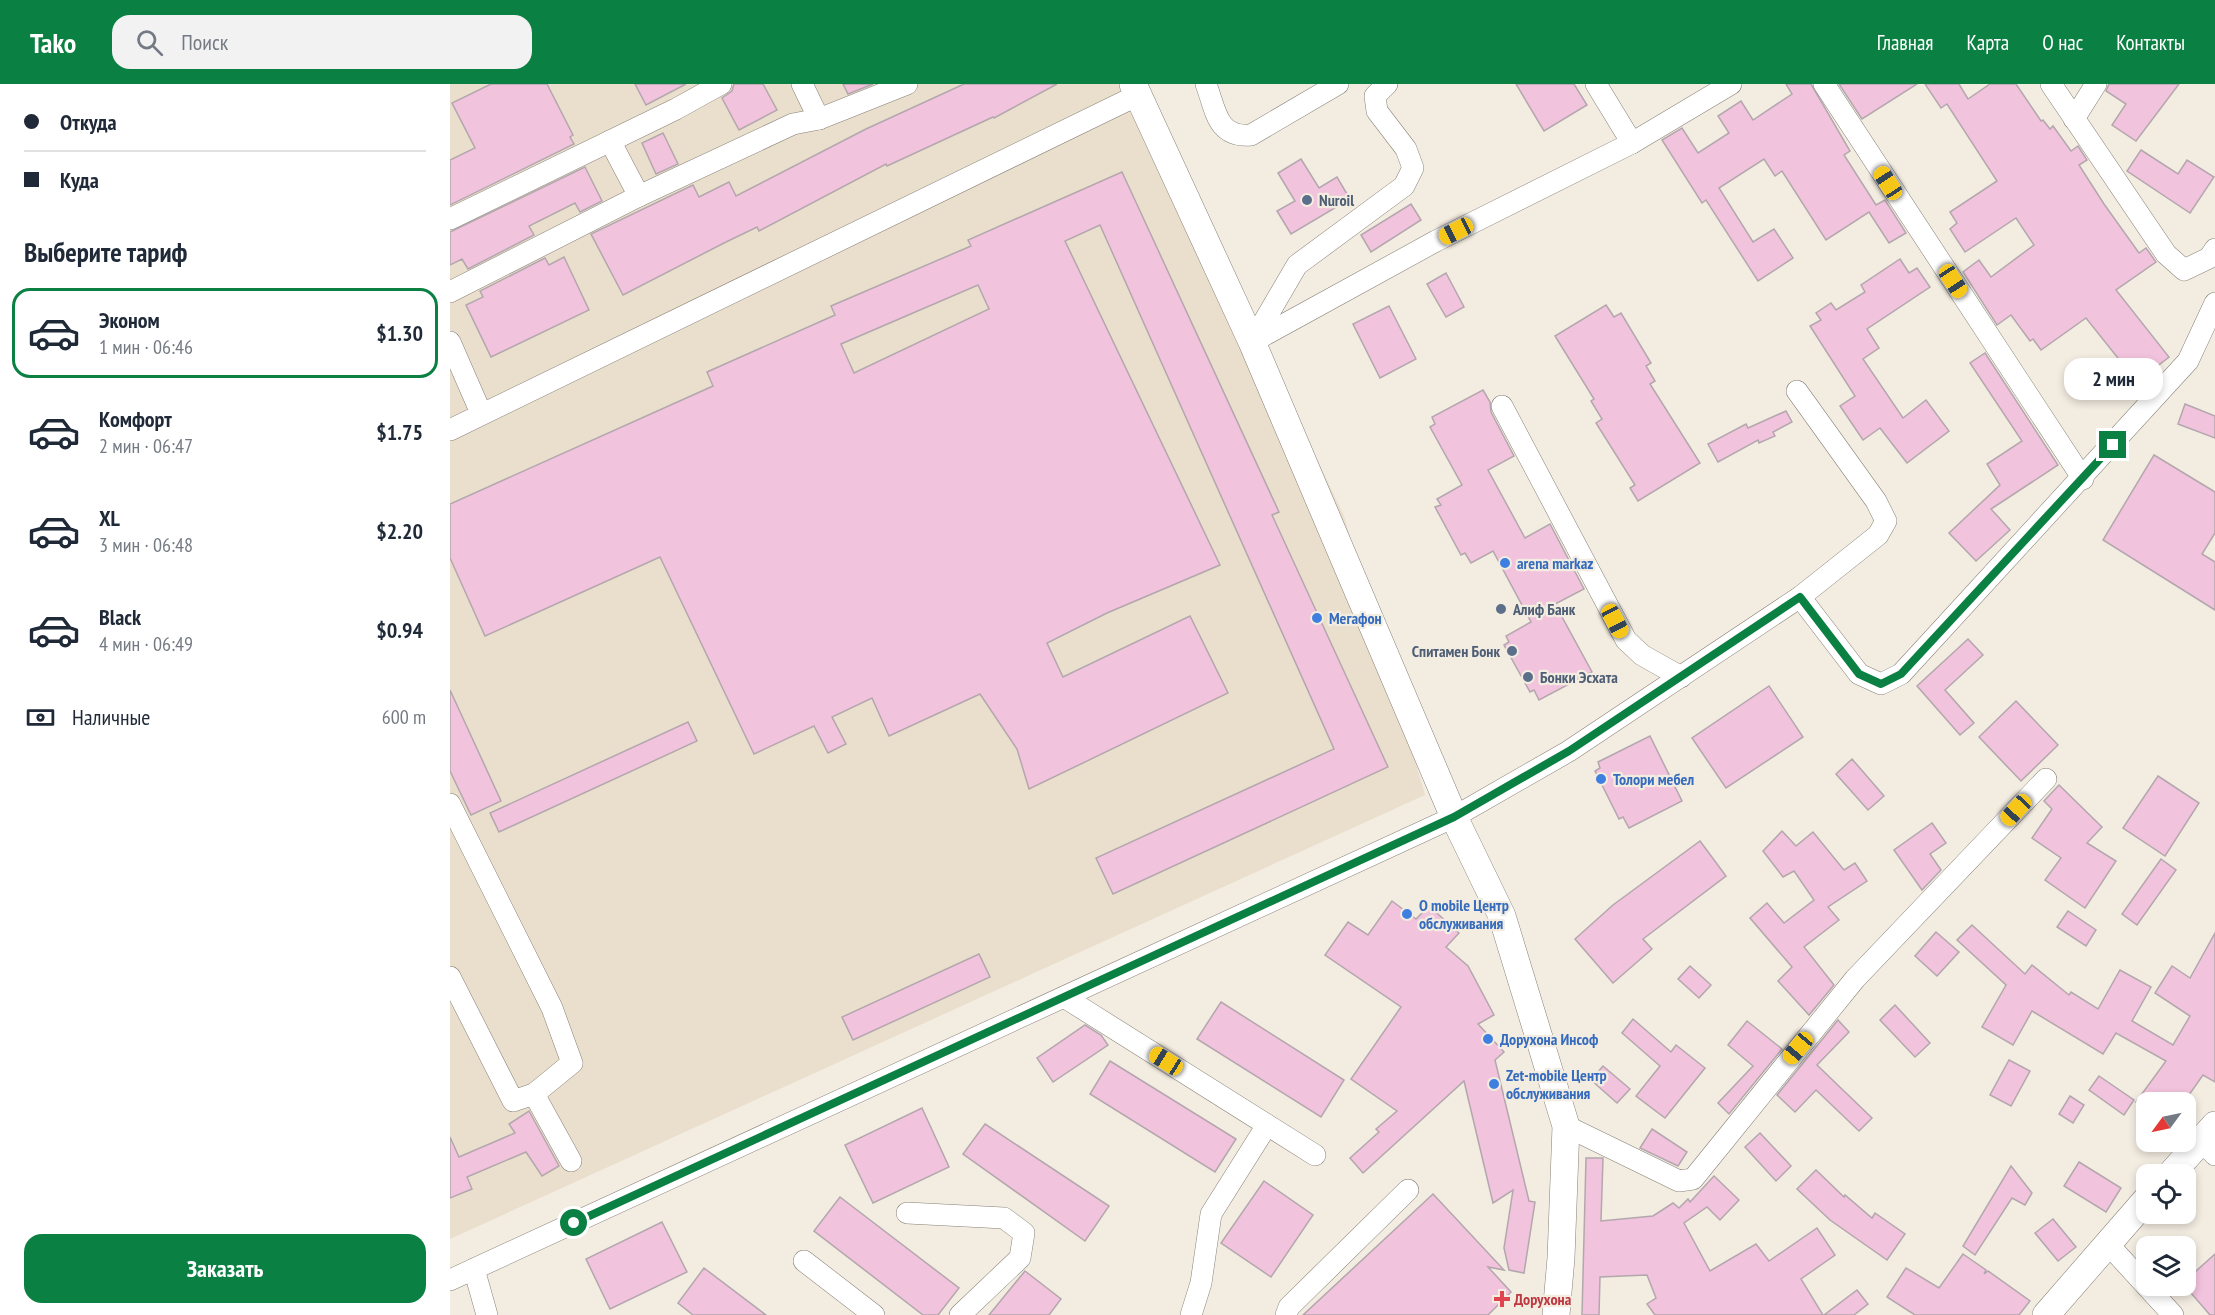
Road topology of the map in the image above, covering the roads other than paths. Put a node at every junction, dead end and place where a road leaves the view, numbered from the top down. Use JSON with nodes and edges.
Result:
{"nodes":[{"id":1,"x":721,"y":84,"type":"edge"},
{"id":2,"x":802,"y":84,"type":"edge"},
{"id":3,"x":907,"y":84,"type":"edge"},
{"id":4,"x":1206,"y":84,"type":"edge"},
{"id":5,"x":1338,"y":84,"type":"edge"},
{"id":6,"x":1387,"y":84,"type":"edge"},
{"id":7,"x":1596,"y":84,"type":"edge"},
{"id":8,"x":1731,"y":84,"type":"edge"},
{"id":9,"x":1824,"y":84,"type":"edge"},
{"id":10,"x":2051,"y":84,"type":"edge"},
{"id":11,"x":2096,"y":84,"type":"edge"},
{"id":12,"x":1135,"y":90,"type":"edge"},
{"id":13,"x":819,"y":119,"type":"junction"},
{"id":14,"x":2074,"y":119,"type":"junction"},
{"id":15,"x":610,"y":141,"type":"junction"},
{"id":16,"x":1632,"y":143,"type":"junction"},
{"id":17,"x":639,"y":196,"type":"junction"},
{"id":18,"x":450,"y":219,"type":"edge"},
{"id":19,"x":2215,"y":249,"type":"edge"},
{"id":20,"x":450,"y":292,"type":"edge"},
{"id":21,"x":2215,"y":303,"type":"edge"},
{"id":22,"x":450,"y":342,"type":"edge"},
{"id":23,"x":1252,"y":342,"type":"junction"},
{"id":24,"x":1797,"y":391,"type":"dead end"},
{"id":25,"x":1502,"y":406,"type":"dead end"},
{"id":26,"x":481,"y":413,"type":"junction"},
{"id":27,"x":450,"y":430,"type":"edge"},
{"id":28,"x":2083,"y":479,"type":"junction"},
{"id":29,"x":1800,"y":597,"type":"junction"},
{"id":30,"x":1681,"y":676,"type":"junction"},
{"id":31,"x":2046,"y":779,"type":"dead end"},
{"id":32,"x":450,"y":804,"type":"edge"},
{"id":33,"x":1454,"y":817,"type":"junction"},
{"id":34,"x":450,"y":977,"type":"edge"},
{"id":35,"x":1064,"y":997,"type":"junction"},
{"id":36,"x":534,"y":1094,"type":"junction"},
{"id":37,"x":1267,"y":1125,"type":"junction"},
{"id":38,"x":1566,"y":1126,"type":"junction"},
{"id":39,"x":2210,"y":1140,"type":"edge"},
{"id":40,"x":1315,"y":1155,"type":"dead end"},
{"id":41,"x":571,"y":1161,"type":"dead end"},
{"id":42,"x":2182,"y":1164,"type":"edge"},
{"id":43,"x":1408,"y":1190,"type":"dead end"},
{"id":44,"x":2136,"y":1211,"type":"edge"},
{"id":45,"x":907,"y":1213,"type":"dead end"},
{"id":46,"x":2107,"y":1243,"type":"junction"},
{"id":47,"x":1561,"y":1258,"type":"junction"},
{"id":48,"x":804,"y":1260,"type":"dead end"},
{"id":49,"x":474,"y":1269,"type":"junction"},
{"id":50,"x":450,"y":1280,"type":"edge"},
{"id":51,"x":487,"y":1315,"type":"edge"},
{"id":52,"x":874,"y":1315,"type":"edge"},
{"id":53,"x":960,"y":1315,"type":"edge"},
{"id":54,"x":1191,"y":1315,"type":"edge"},
{"id":55,"x":1286,"y":1315,"type":"edge"},
{"id":56,"x":1538,"y":1315,"type":"edge"},
{"id":57,"x":1556,"y":1315,"type":"edge"},
{"id":58,"x":2046,"y":1315,"type":"edge"},
{"id":59,"x":2174,"y":1315,"type":"edge"}],
"edges":[{"from":1,"to":15,"type":"street"},
{"from":2,"to":13,"type":"street"},
{"from":3,"to":13,"type":"street"},
{"from":4,"to":5,"type":"street"},
{"from":6,"to":23,"type":"street"},
{"from":7,"to":16,"type":"street"},
{"from":8,"to":16,"type":"street"},
{"from":9,"to":28,"type":"street"},
{"from":10,"to":14,"type":"street"},
{"from":11,"to":14,"type":"street"},
{"from":12,"to":23,"type":"main road"},
{"from":12,"to":26,"type":"street"},
{"from":13,"to":17,"type":"street"},
{"from":14,"to":19,"type":"street"},
{"from":15,"to":17,"type":"street"},
{"from":15,"to":18,"type":"street"},
{"from":16,"to":23,"type":"street"},
{"from":17,"to":20,"type":"street"},
{"from":21,"to":28,"type":"street"},
{"from":22,"to":26,"type":"street"},
{"from":23,"to":33,"type":"main road"},
{"from":24,"to":29,"type":"street"},
{"from":25,"to":30,"type":"street"},
{"from":26,"to":27,"type":"street"},
{"from":28,"to":29,"type":"street"},
{"from":29,"to":30,"type":"street"},
{"from":30,"to":33,"type":"street"},
{"from":31,"to":38,"type":"street"},
{"from":32,"to":36,"type":"street"},
{"from":33,"to":35,"type":"street"},
{"from":33,"to":38,"type":"main road"},
{"from":34,"to":36,"type":"street"},
{"from":35,"to":37,"type":"street"},
{"from":35,"to":49,"type":"street"},
{"from":36,"to":41,"type":"street"},
{"from":37,"to":40,"type":"street"},
{"from":37,"to":54,"type":"street"},
{"from":38,"to":47,"type":"main road"},
{"from":39,"to":42,"type":"main road"},
{"from":43,"to":55,"type":"street"},
{"from":44,"to":46,"type":"main road"},
{"from":45,"to":53,"type":"street"},
{"from":46,"to":58,"type":"main road"},
{"from":46,"to":59,"type":"street"},
{"from":47,"to":56,"type":"main road"},
{"from":47,"to":57,"type":"main road"},
{"from":48,"to":52,"type":"street"},
{"from":49,"to":50,"type":"street"},
{"from":49,"to":51,"type":"street"}]}
